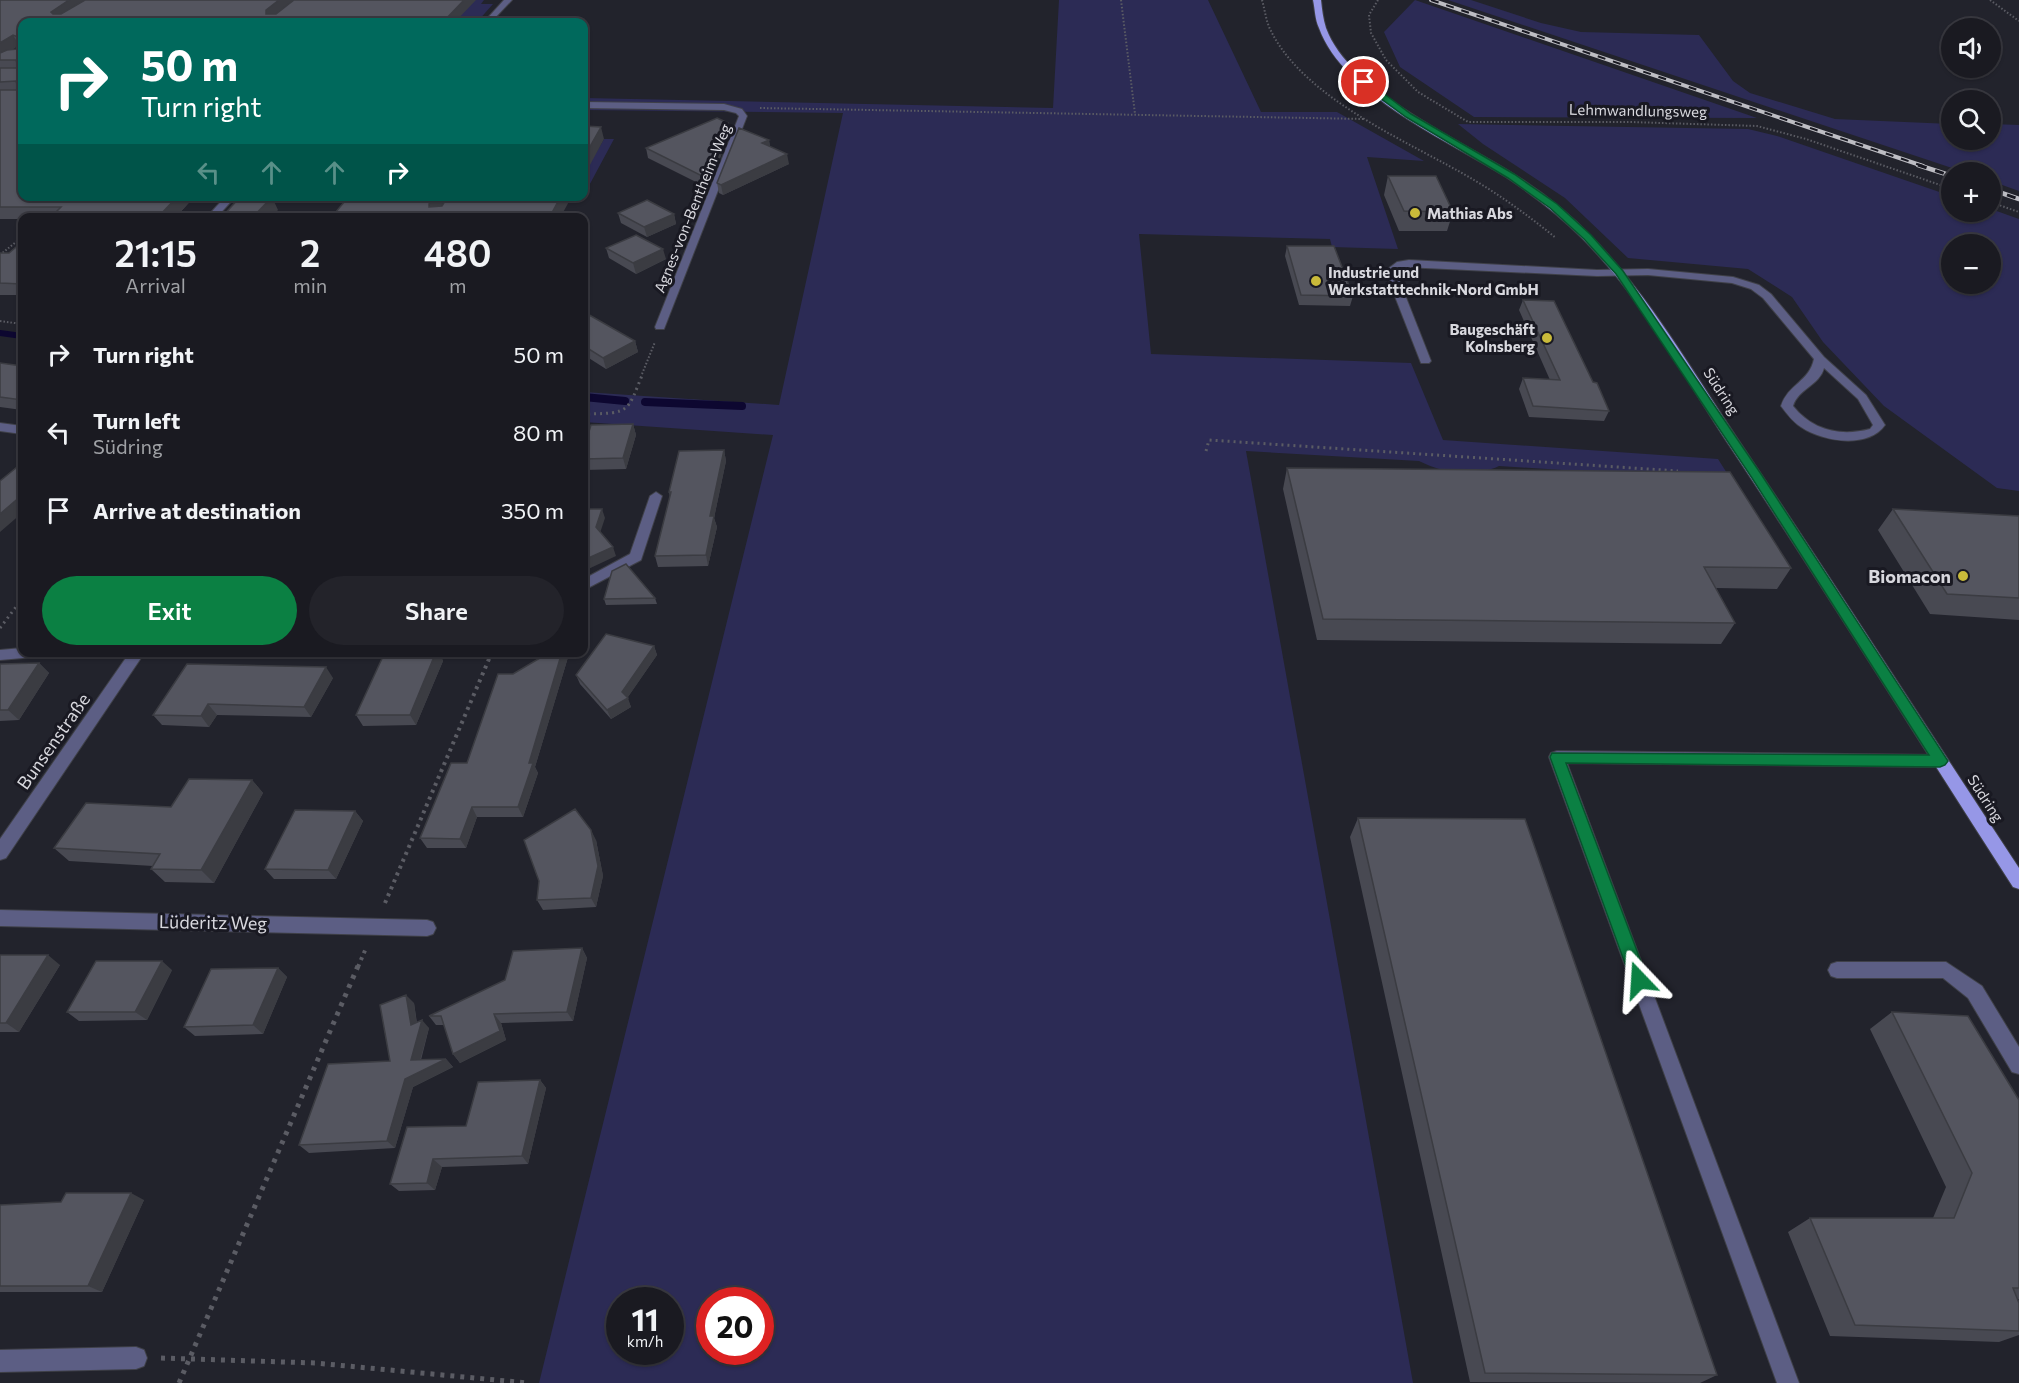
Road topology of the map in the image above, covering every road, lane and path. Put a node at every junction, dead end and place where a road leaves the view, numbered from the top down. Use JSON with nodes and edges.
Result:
{"nodes":[{"id":1,"x":508,"y":0,"type":"edge"},
{"id":2,"x":1121,"y":0,"type":"edge"},
{"id":3,"x":1262,"y":0,"type":"edge"},
{"id":4,"x":1317,"y":0,"type":"edge"},
{"id":5,"x":1378,"y":0,"type":"edge"},
{"id":6,"x":1990,"y":0,"type":"edge"},
{"id":7,"x":491,"y":18,"type":"edge"},
{"id":8,"x":2019,"y":21,"type":"edge"},
{"id":9,"x":588,"y":105,"type":"edge"},
{"id":10,"x":739,"y":111,"type":"junction"},
{"id":11,"x":1135,"y":114,"type":"junction"},
{"id":12,"x":1365,"y":119,"type":"junction"},
{"id":13,"x":1941,"y":185,"type":"edge"},
{"id":14,"x":227,"y":201,"type":"edge"},
{"id":15,"x":2001,"y":206,"type":"edge"},
{"id":16,"x":2019,"y":212,"type":"edge"},
{"id":17,"x":215,"y":213,"type":"edge"},
{"id":18,"x":18,"y":240,"type":"edge"},
{"id":19,"x":1560,"y":242,"type":"dead end"},
{"id":20,"x":0,"y":248,"type":"edge"},
{"id":21,"x":9,"y":248,"type":"junction"},
{"id":22,"x":0,"y":255,"type":"edge"},
{"id":23,"x":1620,"y":273,"type":"junction"},
{"id":24,"x":0,"y":321,"type":"edge"},
{"id":25,"x":18,"y":323,"type":"edge"},
{"id":26,"x":660,"y":327,"type":"joint"},
{"id":27,"x":1820,"y":359,"type":"junction"},
{"id":28,"x":1425,"y":361,"type":"dead end"},
{"id":29,"x":588,"y":414,"type":"edge"},
{"id":30,"x":0,"y":427,"type":"edge"},
{"id":31,"x":18,"y":429,"type":"edge"},
{"id":32,"x":1206,"y":451,"type":"dead end"},
{"id":33,"x":1688,"y":472,"type":"edge"},
{"id":34,"x":656,"y":496,"type":"dead end"},
{"id":35,"x":588,"y":583,"type":"edge"},
{"id":36,"x":18,"y":604,"type":"edge"},
{"id":37,"x":0,"y":628,"type":"edge"},
{"id":38,"x":18,"y":653,"type":"edge"},
{"id":39,"x":0,"y":655,"type":"edge"},
{"id":40,"x":135,"y":657,"type":"edge"},
{"id":41,"x":490,"y":657,"type":"edge"},
{"id":42,"x":1940,"y":761,"type":"junction"},
{"id":43,"x":0,"y":853,"type":"edge"},
{"id":44,"x":2019,"y":882,"type":"edge"},
{"id":45,"x":0,"y":918,"type":"edge"},
{"id":46,"x":376,"y":926,"type":"junction"},
{"id":47,"x":427,"y":928,"type":"dead end"},
{"id":48,"x":1837,"y":970,"type":"dead end"},
{"id":49,"x":2011,"y":1039,"type":"edge"},
{"id":50,"x":2019,"y":1065,"type":"edge"},
{"id":51,"x":190,"y":1357,"type":"junction"},
{"id":52,"x":136,"y":1358,"type":"dead end"},
{"id":53,"x":0,"y":1361,"type":"edge"},
{"id":54,"x":179,"y":1383,"type":"edge"},
{"id":55,"x":528,"y":1383,"type":"edge"},
{"id":56,"x":1788,"y":1383,"type":"edge"}],
"edges":[{"from":1,"to":7,"type":"street"},
{"from":2,"to":11,"type":"path"},
{"from":3,"to":12,"type":"path"},
{"from":4,"to":23,"type":"main road","name":"Südring"},
{"from":5,"to":13,"type":"path","name":"Lehmwandlungsweg"},
{"from":6,"to":8,"type":"path"},
{"from":9,"to":10,"type":"street","name":"Agnes-von-Bentheim-Weg"},
{"from":10,"to":11,"type":"path"},
{"from":10,"to":26,"type":"street","name":"Agnes-von-Bentheim-Weg"},
{"from":11,"to":12,"type":"path"},
{"from":12,"to":19,"type":"path"},
{"from":14,"to":17,"type":"street"},
{"from":15,"to":16,"type":"path"},
{"from":18,"to":21,"type":"path"},
{"from":20,"to":21,"type":"path"},
{"from":21,"to":22,"type":"path"},
{"from":23,"to":27,"type":"street"},
{"from":23,"to":28,"type":"street"},
{"from":23,"to":42,"type":"main road","name":"Südring"},
{"from":24,"to":25,"type":"path"},
{"from":26,"to":29,"type":"path"},
{"from":27,"to":27,"type":"street"},
{"from":30,"to":31,"type":"street"},
{"from":32,"to":33,"type":"path"},
{"from":34,"to":35,"type":"street"},
{"from":36,"to":37,"type":"path"},
{"from":38,"to":39,"type":"street"},
{"from":40,"to":43,"type":"street","name":"Bunsenstraße"},
{"from":41,"to":46,"type":"path"},
{"from":42,"to":44,"type":"main road","name":"Südring"},
{"from":42,"to":56,"type":"street"},
{"from":45,"to":46,"type":"street","name":"Lüderitz Weg"},
{"from":46,"to":47,"type":"street","name":"Lüderitz Weg"},
{"from":46,"to":51,"type":"path"},
{"from":48,"to":49,"type":"street"},
{"from":49,"to":50,"type":"street"},
{"from":51,"to":54,"type":"path"},
{"from":51,"to":55,"type":"path"},
{"from":52,"to":53,"type":"street"}]}
